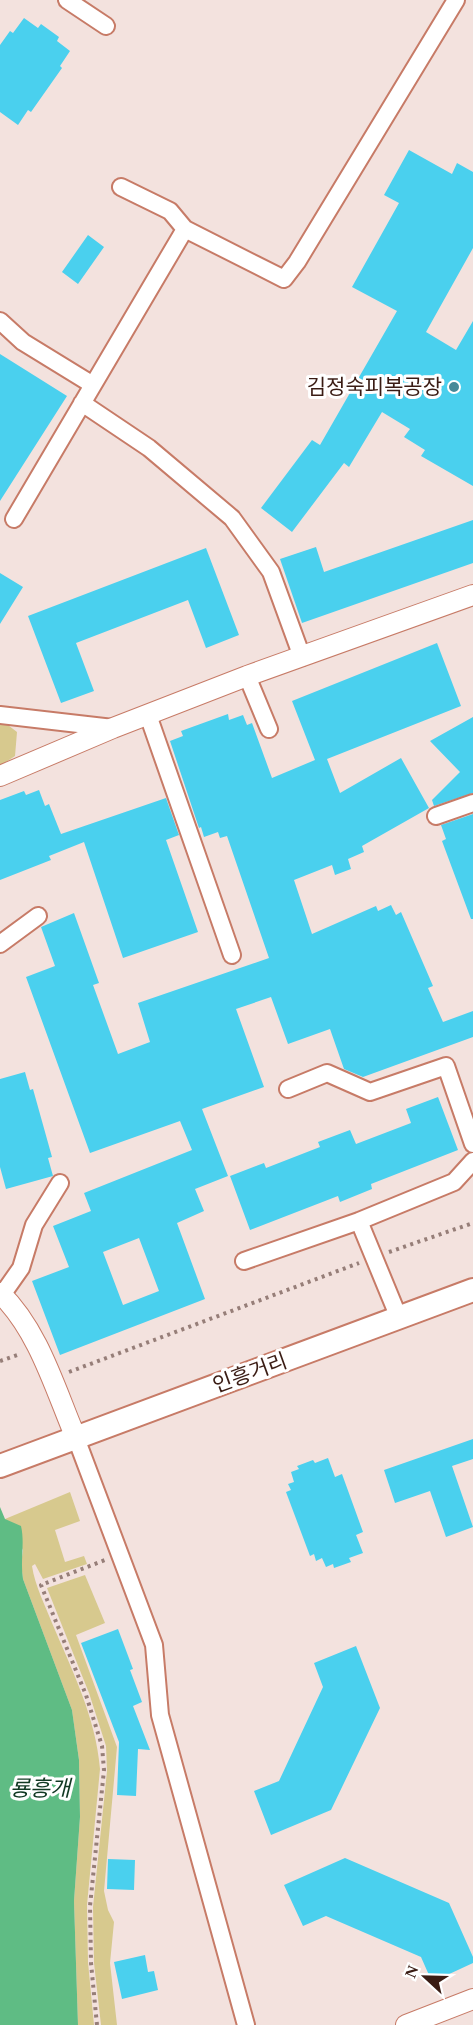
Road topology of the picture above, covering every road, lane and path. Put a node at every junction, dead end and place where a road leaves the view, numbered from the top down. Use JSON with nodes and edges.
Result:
{"nodes":[{"id":1,"x":67,"y":0,"type":"edge"},
{"id":2,"x":456,"y":0,"type":"edge"},
{"id":3,"x":106,"y":26,"type":"dead end"},
{"id":4,"x":121,"y":187,"type":"dead end"},
{"id":5,"x":185,"y":229,"type":"junction"},
{"id":6,"x":0,"y":321,"type":"edge"},
{"id":7,"x":93,"y":386,"type":"junction"},
{"id":8,"x":82,"y":403,"type":"junction"},
{"id":9,"x":14,"y":519,"type":"dead end"},
{"id":10,"x":473,"y":596,"type":"edge"},
{"id":11,"x":302,"y":657,"type":"junction"},
{"id":12,"x":247,"y":676,"type":"junction"},
{"id":13,"x":0,"y":715,"type":"edge"},
{"id":14,"x":148,"y":715,"type":"junction"},
{"id":15,"x":113,"y":728,"type":"junction"},
{"id":16,"x":269,"y":729,"type":"dead end"},
{"id":17,"x":0,"y":776,"type":"edge"},
{"id":18,"x":473,"y":803,"type":"edge"},
{"id":19,"x":436,"y":816,"type":"dead end"},
{"id":20,"x":38,"y":916,"type":"dead end"},
{"id":21,"x":0,"y":944,"type":"edge"},
{"id":22,"x":232,"y":955,"type":"dead end"},
{"id":23,"x":288,"y":1089,"type":"dead end"},
{"id":24,"x":473,"y":1144,"type":"edge"},
{"id":25,"x":473,"y":1161,"type":"edge"},
{"id":26,"x":60,"y":1183,"type":"dead end"},
{"id":27,"x":359,"y":1221,"type":"junction"},
{"id":28,"x":473,"y":1222,"type":"edge"},
{"id":29,"x":374,"y":1258,"type":"junction"},
{"id":30,"x":244,"y":1261,"type":"dead end"},
{"id":31,"x":473,"y":1290,"type":"edge"},
{"id":32,"x":1,"y":1294,"type":"edge"},
{"id":33,"x":399,"y":1318,"type":"junction"},
{"id":34,"x":51,"y":1379,"type":"junction"},
{"id":35,"x":76,"y":1438,"type":"junction"},
{"id":36,"x":0,"y":1466,"type":"edge"},
{"id":37,"x":120,"y":1555,"type":"junction"},
{"id":38,"x":473,"y":1998,"type":"edge"},
{"id":39,"x":98,"y":2025,"type":"edge"},
{"id":40,"x":246,"y":2025,"type":"edge"},
{"id":41,"x":406,"y":2025,"type":"edge"}],
"edges":[{"from":1,"to":3,"type":"street"},
{"from":2,"to":5,"type":"street"},
{"from":4,"to":5,"type":"street"},
{"from":5,"to":7,"type":"street"},
{"from":6,"to":7,"type":"street"},
{"from":7,"to":8,"type":"street"},
{"from":8,"to":9,"type":"street"},
{"from":8,"to":11,"type":"street"},
{"from":10,"to":11,"type":"street"},
{"from":11,"to":12,"type":"street"},
{"from":12,"to":14,"type":"street"},
{"from":12,"to":16,"type":"street"},
{"from":13,"to":15,"type":"street"},
{"from":14,"to":15,"type":"street"},
{"from":14,"to":22,"type":"street"},
{"from":15,"to":17,"type":"street"},
{"from":18,"to":19,"type":"street"},
{"from":20,"to":21,"type":"street"},
{"from":23,"to":24,"type":"street"},
{"from":25,"to":27,"type":"street"},
{"from":26,"to":32,"type":"street"},
{"from":27,"to":29,"type":"street"},
{"from":27,"to":30,"type":"street"},
{"from":28,"to":29,"type":"path"},
{"from":29,"to":33,"type":"street"},
{"from":29,"to":34,"type":"path"},
{"from":31,"to":33,"type":"main road","name":"인흥거리"},
{"from":32,"to":34,"type":"street"},
{"from":33,"to":35,"type":"main road","name":"인흥거리"},
{"from":34,"to":35,"type":"street"},
{"from":35,"to":36,"type":"main road","name":"인흥거리"},
{"from":35,"to":37,"type":"street"},
{"from":37,"to":39,"type":"path"},
{"from":37,"to":40,"type":"street"},
{"from":38,"to":41,"type":"street"}]}
